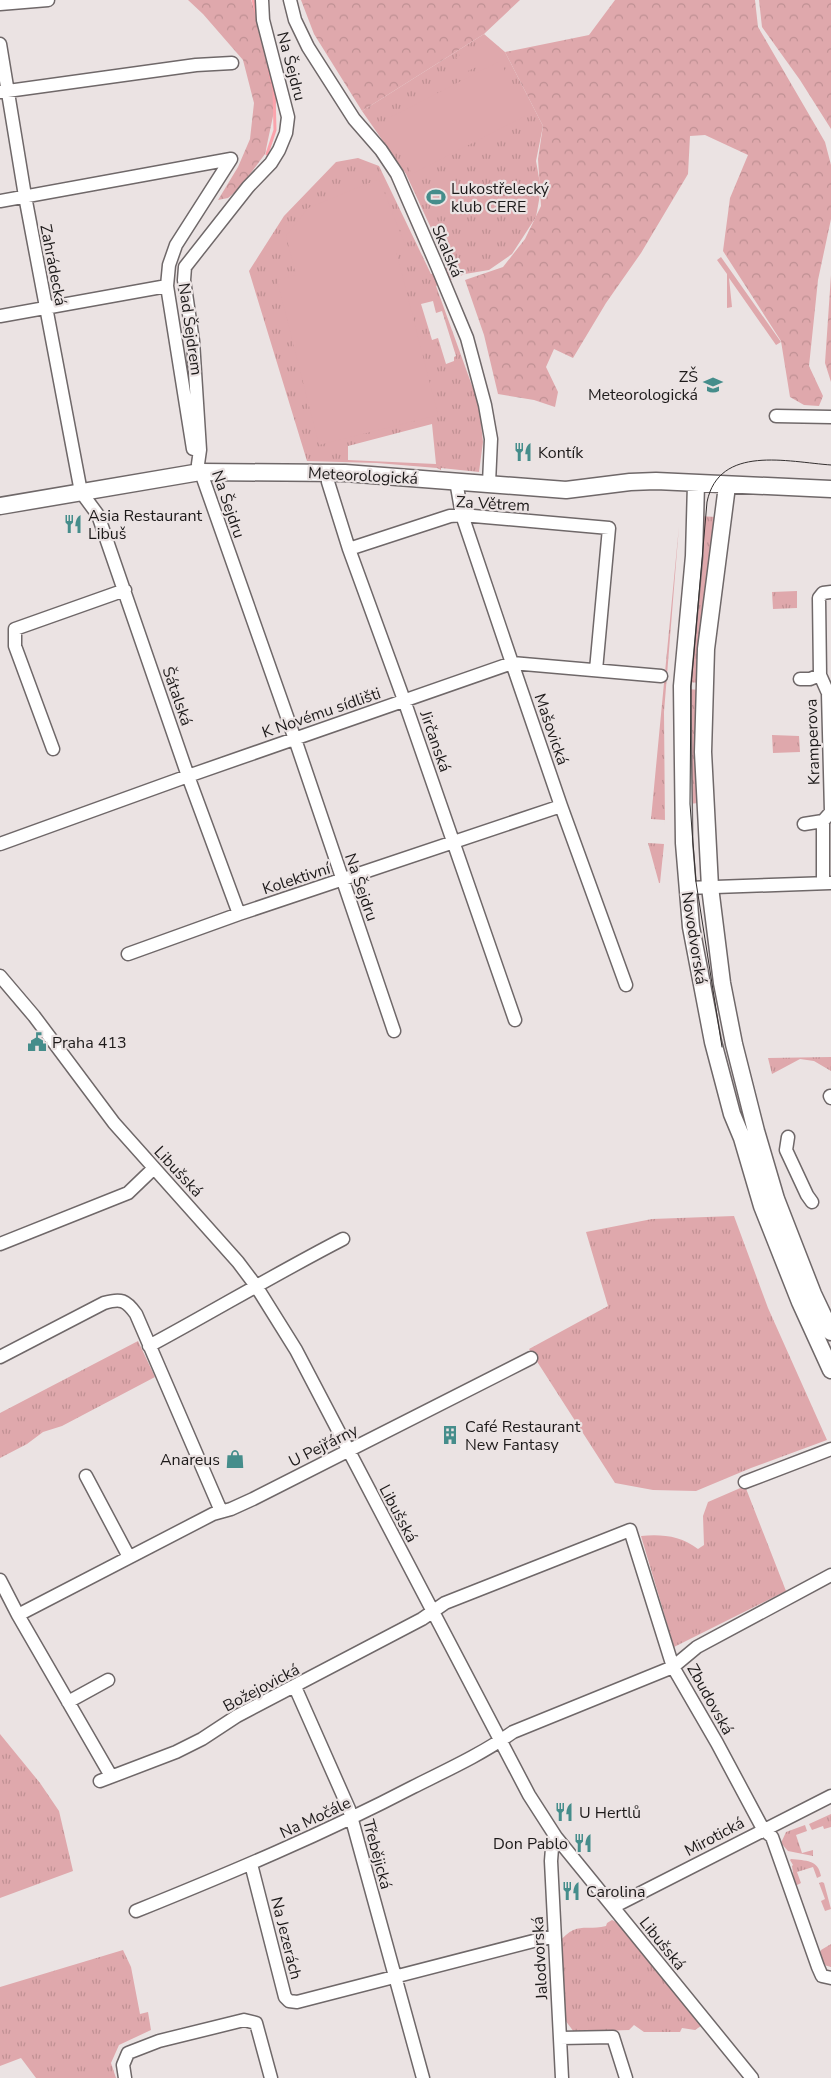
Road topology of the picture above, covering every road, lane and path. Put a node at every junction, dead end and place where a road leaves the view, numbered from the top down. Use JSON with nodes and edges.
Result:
{"nodes":[{"id":1,"x":48,"y":0,"type":"edge"},
{"id":2,"x":262,"y":0,"type":"edge"},
{"id":3,"x":290,"y":0,"type":"edge"},
{"id":4,"x":0,"y":4,"type":"edge"},
{"id":5,"x":0,"y":44,"type":"edge"},
{"id":6,"x":232,"y":63,"type":"dead end"},
{"id":7,"x":3,"y":91,"type":"edge"},
{"id":8,"x":25,"y":196,"type":"junction"},
{"id":9,"x":0,"y":201,"type":"edge"},
{"id":10,"x":166,"y":286,"type":"junction"},
{"id":11,"x":45,"y":307,"type":"junction"},
{"id":12,"x":0,"y":316,"type":"edge"},
{"id":13,"x":776,"y":416,"type":"dead end"},
{"id":14,"x":831,"y":416,"type":"edge"},
{"id":15,"x":198,"y":466,"type":"junction"},
{"id":16,"x":328,"y":473,"type":"junction"},
{"id":17,"x":456,"y":481,"type":"junction"},
{"id":18,"x":489,"y":484,"type":"junction"},
{"id":19,"x":696,"y":484,"type":"junction"},
{"id":20,"x":727,"y":486,"type":"junction"},
{"id":21,"x":831,"y":489,"type":"edge"},
{"id":22,"x":81,"y":492,"type":"junction"},
{"id":23,"x":0,"y":506,"type":"edge"},
{"id":24,"x":462,"y":515,"type":"junction"},
{"id":25,"x":349,"y":549,"type":"junction"},
{"id":26,"x":125,"y":590,"type":"junction"},
{"id":27,"x":831,"y":592,"type":"edge"},
{"id":28,"x":512,"y":663,"type":"junction"},
{"id":29,"x":596,"y":670,"type":"junction"},
{"id":30,"x":820,"y":675,"type":"junction"},
{"id":31,"x":661,"y":676,"type":"dead end"},
{"id":32,"x":800,"y":679,"type":"dead end"},
{"id":33,"x":404,"y":700,"type":"junction"},
{"id":34,"x":295,"y":739,"type":"junction"},
{"id":35,"x":53,"y":750,"type":"dead end"},
{"id":36,"x":188,"y":776,"type":"junction"},
{"id":37,"x":561,"y":806,"type":"junction"},
{"id":38,"x":823,"y":821,"type":"junction"},
{"id":39,"x":804,"y":824,"type":"dead end"},
{"id":40,"x":453,"y":842,"type":"junction"},
{"id":41,"x":0,"y":844,"type":"edge"},
{"id":42,"x":343,"y":880,"type":"junction"},
{"id":43,"x":827,"y":883,"type":"edge"},
{"id":44,"x":710,"y":887,"type":"junction"},
{"id":45,"x":687,"y":888,"type":"junction"},
{"id":46,"x":239,"y":914,"type":"junction"},
{"id":47,"x":128,"y":954,"type":"dead end"},
{"id":48,"x":1,"y":980,"type":"edge"},
{"id":49,"x":626,"y":985,"type":"dead end"},
{"id":50,"x":515,"y":1020,"type":"dead end"},
{"id":51,"x":394,"y":1031,"type":"dead end"},
{"id":52,"x":788,"y":1137,"type":"dead end"},
{"id":53,"x":154,"y":1168,"type":"junction"},
{"id":54,"x":812,"y":1202,"type":"dead end"},
{"id":55,"x":343,"y":1239,"type":"dead end"},
{"id":56,"x":0,"y":1244,"type":"edge"},
{"id":57,"x":256,"y":1286,"type":"junction"},
{"id":58,"x":831,"y":1332,"type":"edge"},
{"id":59,"x":149,"y":1346,"type":"junction"},
{"id":60,"x":0,"y":1357,"type":"edge"},
{"id":61,"x":531,"y":1358,"type":"dead end"},
{"id":62,"x":831,"y":1370,"type":"edge"},
{"id":63,"x":831,"y":1448,"type":"edge"},
{"id":64,"x":348,"y":1450,"type":"junction"},
{"id":65,"x":86,"y":1476,"type":"dead end"},
{"id":66,"x":745,"y":1482,"type":"dead end"},
{"id":67,"x":221,"y":1511,"type":"junction"},
{"id":68,"x":129,"y":1557,"type":"junction"},
{"id":69,"x":831,"y":1575,"type":"edge"},
{"id":70,"x":0,"y":1580,"type":"edge"},
{"id":71,"x":433,"y":1612,"type":"junction"},
{"id":72,"x":18,"y":1615,"type":"junction"},
{"id":73,"x":674,"y":1667,"type":"junction"},
{"id":74,"x":108,"y":1680,"type":"dead end"},
{"id":75,"x":294,"y":1687,"type":"junction"},
{"id":76,"x":68,"y":1702,"type":"junction"},
{"id":77,"x":501,"y":1740,"type":"junction"},
{"id":78,"x":831,"y":1796,"type":"edge"},
{"id":79,"x":352,"y":1819,"type":"junction"},
{"id":80,"x":763,"y":1829,"type":"junction"},
{"id":81,"x":556,"y":1837,"type":"junction"},
{"id":82,"x":251,"y":1864,"type":"junction"},
{"id":83,"x":612,"y":1907,"type":"junction"},
{"id":84,"x":136,"y":1911,"type":"dead end"},
{"id":85,"x":553,"y":1936,"type":"junction"},
{"id":86,"x":395,"y":1978,"type":"junction"},
{"id":87,"x":831,"y":1978,"type":"edge"},
{"id":88,"x":560,"y":2038,"type":"junction"},
{"id":89,"x":125,"y":2078,"type":"edge"},
{"id":90,"x":270,"y":2078,"type":"edge"},
{"id":91,"x":423,"y":2078,"type":"edge"},
{"id":92,"x":562,"y":2078,"type":"edge"},
{"id":93,"x":626,"y":2078,"type":"edge"},
{"id":94,"x":752,"y":2078,"type":"edge"}],
"edges":[{"from":1,"to":4,"type":"street"},
{"from":2,"to":15,"type":"street","name":"Na Šejdru"},
{"from":3,"to":18,"type":"street","name":"Skalská"},
{"from":5,"to":7,"type":"street","name":"Zahrádecká"},
{"from":6,"to":7,"type":"street"},
{"from":7,"to":8,"type":"street","name":"Zahrádecká"},
{"from":8,"to":9,"type":"street"},
{"from":8,"to":10,"type":"street","name":"Nad Šejdrem"},
{"from":8,"to":11,"type":"street","name":"Zahrádecká"},
{"from":10,"to":11,"type":"street"},
{"from":10,"to":15,"type":"street","name":"Nad Šejdrem"},
{"from":11,"to":12,"type":"street"},
{"from":11,"to":22,"type":"street","name":"Zahrádecká"},
{"from":13,"to":14,"type":"street"},
{"from":15,"to":16,"type":"main road","name":"Meteorologická"},
{"from":15,"to":22,"type":"main road","name":"Meteorologická"},
{"from":15,"to":34,"type":"street","name":"Na Šejdru"},
{"from":16,"to":17,"type":"main road","name":"Meteorologická"},
{"from":16,"to":25,"type":"street","name":"Jirčanská"},
{"from":17,"to":18,"type":"main road","name":"Meteorologická"},
{"from":17,"to":24,"type":"street","name":"Mašovická"},
{"from":18,"to":19,"type":"main road","name":"Meteorologická"},
{"from":19,"to":20,"type":"main road","name":"Meteorologická"},
{"from":19,"to":45,"type":"main road","name":"Novodvorská"},
{"from":20,"to":21,"type":"main road","name":"Meteorologická"},
{"from":20,"to":44,"type":"main road","name":"Novodvorská"},
{"from":22,"to":23,"type":"main road","name":"Meteorologická"},
{"from":22,"to":26,"type":"street","name":"Šátalská"},
{"from":24,"to":25,"type":"street","name":"Za Větrem"},
{"from":24,"to":28,"type":"street","name":"Mašovická"},
{"from":24,"to":29,"type":"street","name":"Za Větrem"},
{"from":25,"to":33,"type":"street","name":"Jirčanská"},
{"from":26,"to":35,"type":"street"},
{"from":26,"to":36,"type":"street","name":"Šátalská"},
{"from":27,"to":30,"type":"street","name":"Kramperova"},
{"from":28,"to":29,"type":"street","name":"K Novému sídlišti"},
{"from":28,"to":33,"type":"street","name":"K Novému sídlišti"},
{"from":28,"to":37,"type":"street","name":"Mašovická"},
{"from":29,"to":31,"type":"street","name":"K Novému sídlišti"},
{"from":30,"to":32,"type":"street"},
{"from":30,"to":38,"type":"street","name":"Kramperova"},
{"from":33,"to":34,"type":"street","name":"K Novému sídlišti"},
{"from":33,"to":40,"type":"street","name":"Jirčanská"},
{"from":34,"to":36,"type":"street","name":"K Novému sídlišti"},
{"from":34,"to":42,"type":"street","name":"Na Šejdru"},
{"from":36,"to":41,"type":"street","name":"K Novému sídlišti"},
{"from":36,"to":46,"type":"street","name":"Šátalská"},
{"from":37,"to":40,"type":"street","name":"Kolektivní"},
{"from":37,"to":49,"type":"street","name":"Mašovická"},
{"from":38,"to":39,"type":"street"},
{"from":38,"to":43,"type":"street","name":"Kramperova"},
{"from":40,"to":42,"type":"street","name":"Kolektivní"},
{"from":40,"to":50,"type":"street","name":"Jirčanská"},
{"from":42,"to":46,"type":"street","name":"Kolektivní"},
{"from":42,"to":51,"type":"street","name":"Na Šejdru"},
{"from":43,"to":44,"type":"street"},
{"from":44,"to":45,"type":"street"},
{"from":44,"to":58,"type":"main road","name":"Novodvorská"},
{"from":45,"to":62,"type":"main road","name":"Novodvorská"},
{"from":46,"to":47,"type":"street","name":"Kolektivní"},
{"from":48,"to":53,"type":"street","name":"Libušská"},
{"from":52,"to":54,"type":"street"},
{"from":53,"to":56,"type":"street"},
{"from":53,"to":57,"type":"street","name":"Libušská"},
{"from":55,"to":57,"type":"street"},
{"from":57,"to":59,"type":"street"},
{"from":57,"to":64,"type":"street","name":"Libušská"},
{"from":59,"to":60,"type":"street"},
{"from":59,"to":67,"type":"street"},
{"from":61,"to":64,"type":"street","name":"U Pejřárny"},
{"from":63,"to":66,"type":"street"},
{"from":64,"to":67,"type":"street","name":"U Pejřárny"},
{"from":64,"to":71,"type":"street","name":"Libušská"},
{"from":65,"to":68,"type":"street"},
{"from":67,"to":68,"type":"street","name":"U Pejřárny"},
{"from":68,"to":72,"type":"street","name":"U Pejřárny"},
{"from":69,"to":73,"type":"street","name":"Zbudovská"},
{"from":70,"to":72,"type":"street"},
{"from":71,"to":73,"type":"street","name":"Božejovická"},
{"from":71,"to":75,"type":"street","name":"Božejovická"},
{"from":71,"to":77,"type":"street","name":"Libušská"},
{"from":72,"to":76,"type":"street"},
{"from":73,"to":77,"type":"street","name":"Na Močále"},
{"from":73,"to":80,"type":"street","name":"Zbudovská"},
{"from":74,"to":76,"type":"street"},
{"from":75,"to":76,"type":"street","name":"Božejovická"},
{"from":75,"to":79,"type":"street","name":"Třebějická"},
{"from":77,"to":79,"type":"street","name":"Na Močále"},
{"from":77,"to":81,"type":"street","name":"Libušská"},
{"from":78,"to":80,"type":"street","name":"Mirotická"},
{"from":79,"to":82,"type":"street","name":"Na Močále"},
{"from":79,"to":86,"type":"street","name":"Třebějická"},
{"from":80,"to":83,"type":"street","name":"Mirotická"},
{"from":80,"to":87,"type":"street","name":"Zbudovská"},
{"from":81,"to":83,"type":"street","name":"Libušská"},
{"from":81,"to":85,"type":"street","name":"Jalodvorská"},
{"from":82,"to":84,"type":"street","name":"Na Močále"},
{"from":82,"to":86,"type":"street","name":"Na Jezerách"},
{"from":83,"to":94,"type":"street","name":"Libušská"},
{"from":85,"to":86,"type":"street","name":"Na Jezerách"},
{"from":85,"to":88,"type":"street","name":"Jalodvorská"},
{"from":86,"to":91,"type":"street","name":"Třebějická"},
{"from":88,"to":92,"type":"street","name":"Jalodvorská"},
{"from":88,"to":93,"type":"street"},
{"from":89,"to":90,"type":"street"}]}
